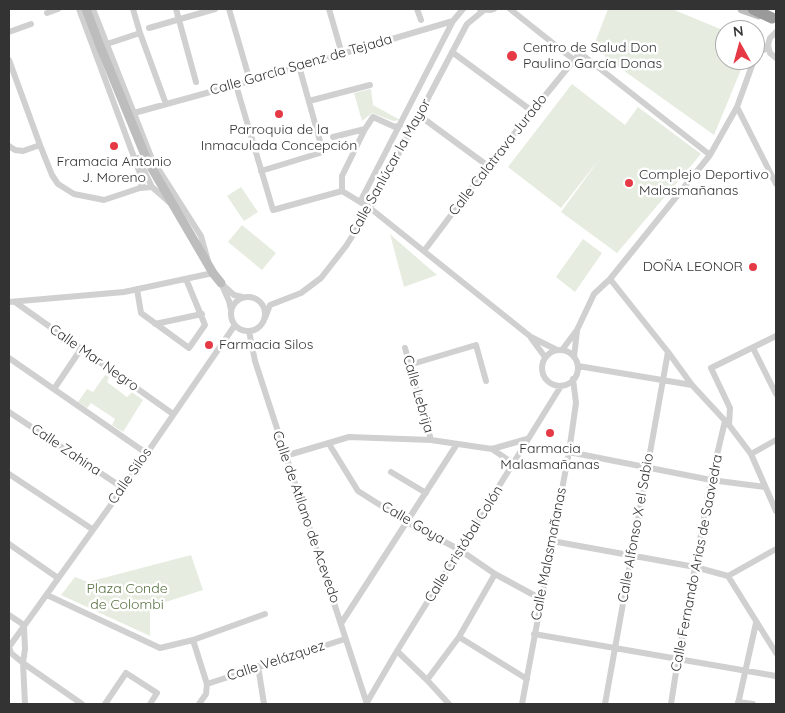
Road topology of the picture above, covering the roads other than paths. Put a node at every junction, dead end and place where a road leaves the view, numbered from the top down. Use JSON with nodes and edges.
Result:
{"nodes":[{"id":1,"x":58,"y":9,"type":"edge"},
{"id":2,"x":79,"y":9,"type":"edge"},
{"id":3,"x":86,"y":9,"type":"edge"},
{"id":4,"x":94,"y":9,"type":"edge"},
{"id":5,"x":133,"y":9,"type":"edge"},
{"id":6,"x":176,"y":9,"type":"edge"},
{"id":7,"x":215,"y":9,"type":"edge"},
{"id":8,"x":228,"y":9,"type":"edge"},
{"id":9,"x":329,"y":9,"type":"edge"},
{"id":10,"x":417,"y":9,"type":"edge"},
{"id":11,"x":463,"y":9,"type":"edge"},
{"id":12,"x":494,"y":9,"type":"edge"},
{"id":13,"x":510,"y":9,"type":"edge"},
{"id":14,"x":742,"y":9,"type":"edge"},
{"id":15,"x":753,"y":9,"type":"edge"},
{"id":16,"x":481,"y":10,"type":"edge"},
{"id":17,"x":47,"y":13,"type":"dead end"},
{"id":18,"x":774,"y":19,"type":"edge"},
{"id":19,"x":178,"y":20,"type":"junction"},
{"id":20,"x":421,"y":20,"type":"dead end"},
{"id":21,"x":453,"y":21,"type":"junction"},
{"id":22,"x":31,"y":24,"type":"dead end"},
{"id":23,"x":149,"y":28,"type":"dead end"},
{"id":24,"x":9,"y":32,"type":"edge"},
{"id":25,"x":776,"y":32,"type":"edge"},
{"id":26,"x":140,"y":33,"type":"junction"},
{"id":27,"x":107,"y":44,"type":"junction"},
{"id":28,"x":768,"y":48,"type":"junction"},
{"id":29,"x":765,"y":49,"type":"edge"},
{"id":30,"x":452,"y":52,"type":"junction"},
{"id":31,"x":342,"y":54,"type":"junction"},
{"id":32,"x":776,"y":58,"type":"edge"},
{"id":33,"x":574,"y":60,"type":"junction"},
{"id":34,"x":9,"y":64,"type":"edge"},
{"id":35,"x":299,"y":66,"type":"junction"},
{"id":36,"x":751,"y":70,"type":"edge"},
{"id":37,"x":250,"y":81,"type":"junction"},
{"id":38,"x":196,"y":82,"type":"dead end"},
{"id":39,"x":236,"y":85,"type":"junction"},
{"id":40,"x":370,"y":85,"type":"dead end"},
{"id":41,"x":309,"y":101,"type":"junction"},
{"id":42,"x":166,"y":104,"type":"junction"},
{"id":43,"x":737,"y":107,"type":"junction"},
{"id":44,"x":532,"y":111,"type":"junction"},
{"id":45,"x":134,"y":113,"type":"junction"},
{"id":46,"x":420,"y":116,"type":"junction"},
{"id":47,"x":120,"y":121,"type":"junction"},
{"id":48,"x":400,"y":125,"type":"junction"},
{"id":49,"x":365,"y":129,"type":"junction"},
{"id":50,"x":333,"y":137,"type":"dead end"},
{"id":51,"x":9,"y":146,"type":"edge"},
{"id":52,"x":40,"y":146,"type":"junction"},
{"id":53,"x":710,"y":155,"type":"junction"},
{"id":54,"x":488,"y":166,"type":"junction"},
{"id":55,"x":261,"y":171,"type":"junction"},
{"id":56,"x":776,"y":183,"type":"edge"},
{"id":57,"x":152,"y":187,"type":"junction"},
{"id":58,"x":140,"y":188,"type":"junction"},
{"id":59,"x":342,"y":191,"type":"junction"},
{"id":60,"x":360,"y":202,"type":"junction"},
{"id":61,"x":173,"y":206,"type":"junction"},
{"id":62,"x":370,"y":208,"type":"junction"},
{"id":63,"x":424,"y":251,"type":"junction"},
{"id":64,"x":210,"y":269,"type":"junction"},
{"id":65,"x":186,"y":279,"type":"junction"},
{"id":66,"x":610,"y":279,"type":"junction"},
{"id":67,"x":221,"y":283,"type":"junction"},
{"id":68,"x":138,"y":289,"type":"junction"},
{"id":69,"x":242,"y":297,"type":"junction"},
{"id":70,"x":12,"y":302,"type":"edge"},
{"id":71,"x":231,"y":312,"type":"junction"},
{"id":72,"x":202,"y":314,"type":"junction"},
{"id":73,"x":265,"y":318,"type":"junction"},
{"id":74,"x":155,"y":324,"type":"junction"},
{"id":75,"x":235,"y":325,"type":"junction"},
{"id":76,"x":577,"y":330,"type":"junction"},
{"id":77,"x":250,"y":331,"type":"junction"},
{"id":78,"x":776,"y":336,"type":"edge"},
{"id":79,"x":531,"y":337,"type":"junction"},
{"id":80,"x":404,"y":348,"type":"dead end"},
{"id":81,"x":753,"y":348,"type":"junction"},
{"id":82,"x":82,"y":349,"type":"junction"},
{"id":83,"x":560,"y":350,"type":"junction"},
{"id":84,"x":668,"y":352,"type":"junction"},
{"id":85,"x":545,"y":357,"type":"junction"},
{"id":86,"x":574,"y":357,"type":"junction"},
{"id":87,"x":9,"y":358,"type":"edge"},
{"id":88,"x":409,"y":365,"type":"junction"},
{"id":89,"x":578,"y":366,"type":"junction"},
{"id":90,"x":573,"y":380,"type":"junction"},
{"id":91,"x":486,"y":381,"type":"dead end"},
{"id":92,"x":662,"y":381,"type":"junction"},
{"id":93,"x":564,"y":385,"type":"junction"},
{"id":94,"x":692,"y":385,"type":"junction"},
{"id":95,"x":54,"y":389,"type":"junction"},
{"id":96,"x":776,"y":394,"type":"edge"},
{"id":97,"x":576,"y":403,"type":"junction"},
{"id":98,"x":9,"y":412,"type":"edge"},
{"id":99,"x":173,"y":414,"type":"junction"},
{"id":100,"x":727,"y":423,"type":"junction"},
{"id":101,"x":527,"y":439,"type":"junction"},
{"id":102,"x":431,"y":440,"type":"junction"},
{"id":103,"x":776,"y":440,"type":"edge"},
{"id":104,"x":329,"y":444,"type":"junction"},
{"id":105,"x":456,"y":444,"type":"junction"},
{"id":106,"x":492,"y":449,"type":"junction"},
{"id":107,"x":569,"y":452,"type":"junction"},
{"id":108,"x":146,"y":453,"type":"junction"},
{"id":109,"x":751,"y":454,"type":"junction"},
{"id":110,"x":286,"y":456,"type":"junction"},
{"id":111,"x":514,"y":464,"type":"junction"},
{"id":112,"x":647,"y":467,"type":"junction"},
{"id":113,"x":391,"y":472,"type":"dead end"},
{"id":114,"x":9,"y":474,"type":"edge"},
{"id":115,"x":712,"y":480,"type":"junction"},
{"id":116,"x":765,"y":487,"type":"junction"},
{"id":117,"x":123,"y":488,"type":"junction"},
{"id":118,"x":426,"y":493,"type":"junction"},
{"id":119,"x":776,"y":511,"type":"edge"},
{"id":120,"x":408,"y":522,"type":"junction"},
{"id":121,"x":92,"y":529,"type":"junction"},
{"id":122,"x":552,"y":542,"type":"junction"},
{"id":123,"x":9,"y":544,"type":"edge"},
{"id":124,"x":776,"y":549,"type":"edge"},
{"id":125,"x":460,"y":550,"type":"junction"},
{"id":126,"x":632,"y":556,"type":"junction"},
{"id":127,"x":695,"y":567,"type":"junction"},
{"id":128,"x":495,"y":574,"type":"junction"},
{"id":129,"x":728,"y":576,"type":"junction"},
{"id":130,"x":58,"y":578,"type":"junction"},
{"id":131,"x":47,"y":594,"type":"junction"},
{"id":132,"x":541,"y":599,"type":"junction"},
{"id":133,"x":266,"y":614,"type":"dead end"},
{"id":134,"x":9,"y":615,"type":"edge"},
{"id":135,"x":342,"y":622,"type":"junction"},
{"id":136,"x":756,"y":623,"type":"junction"},
{"id":137,"x":24,"y":625,"type":"junction"},
{"id":138,"x":534,"y":634,"type":"junction"},
{"id":139,"x":459,"y":637,"type":"junction"},
{"id":140,"x":345,"y":639,"type":"junction"},
{"id":141,"x":193,"y":640,"type":"junction"},
{"id":142,"x":23,"y":644,"type":"junction"},
{"id":143,"x":615,"y":648,"type":"junction"},
{"id":144,"x":11,"y":650,"type":"edge"},
{"id":145,"x":396,"y":651,"type":"junction"},
{"id":146,"x":23,"y":653,"type":"junction"},
{"id":147,"x":776,"y":653,"type":"edge"},
{"id":148,"x":678,"y":659,"type":"junction"},
{"id":149,"x":23,"y":663,"type":"junction"},
{"id":150,"x":258,"y":666,"type":"junction"},
{"id":151,"x":744,"y":671,"type":"junction"},
{"id":152,"x":776,"y":676,"type":"edge"},
{"id":153,"x":526,"y":679,"type":"junction"},
{"id":154,"x":427,"y":680,"type":"junction"},
{"id":155,"x":207,"y":684,"type":"junction"},
{"id":156,"x":366,"y":703,"type":"edge"},
{"id":157,"x":738,"y":703,"type":"edge"},
{"id":158,"x":25,"y":704,"type":"edge"},
{"id":159,"x":82,"y":704,"type":"edge"},
{"id":160,"x":105,"y":704,"type":"edge"},
{"id":161,"x":150,"y":704,"type":"edge"},
{"id":162,"x":199,"y":704,"type":"edge"},
{"id":163,"x":264,"y":704,"type":"edge"},
{"id":164,"x":449,"y":704,"type":"edge"},
{"id":165,"x":522,"y":704,"type":"edge"},
{"id":166,"x":605,"y":704,"type":"edge"},
{"id":167,"x":671,"y":704,"type":"edge"},
{"id":168,"x":753,"y":704,"type":"edge"}],
"edges":[{"from":1,"to":17,"type":"street"},
{"from":2,"to":47,"type":"street"},
{"from":3,"to":61,"type":"street"},
{"from":4,"to":27,"type":"street"},
{"from":5,"to":26,"type":"street"},
{"from":6,"to":19,"type":"street"},
{"from":7,"to":19,"type":"street"},
{"from":8,"to":37,"type":"street"},
{"from":9,"to":31,"type":"street"},
{"from":10,"to":20,"type":"street"},
{"from":11,"to":21,"type":"street"},
{"from":12,"to":16,"type":"street"},
{"from":13,"to":33,"type":"street"},
{"from":14,"to":18,"type":"street"},
{"from":15,"to":18,"type":"highway"},
{"from":16,"to":30,"type":"street","name":"Calle Sanlúcar la Mayor"},
{"from":19,"to":23,"type":"street"},
{"from":19,"to":38,"type":"street"},
{"from":21,"to":31,"type":"street","name":"Calle García Saenz de Tejada"},
{"from":21,"to":48,"type":"street","name":"Calle Sanlúcar la Mayor"},
{"from":22,"to":24,"type":"street"},
{"from":25,"to":28,"type":"street"},
{"from":26,"to":27,"type":"street"},
{"from":26,"to":42,"type":"street"},
{"from":27,"to":45,"type":"street"},
{"from":28,"to":29,"type":"street"},
{"from":28,"to":32,"type":"street"},
{"from":30,"to":44,"type":"street"},
{"from":30,"to":46,"type":"street","name":"Calle Sanlúcar la Mayor"},
{"from":31,"to":35,"type":"street","name":"Calle García Saenz de Tejada"},
{"from":33,"to":44,"type":"street","name":"Calle Calatrava Jurado"},
{"from":33,"to":53,"type":"street"},
{"from":34,"to":52,"type":"street"},
{"from":35,"to":37,"type":"street","name":"Calle García Saenz de Tejada"},
{"from":35,"to":41,"type":"street"},
{"from":36,"to":43,"type":"street"},
{"from":37,"to":39,"type":"street","name":"Calle García Saenz de Tejada"},
{"from":39,"to":42,"type":"street","name":"Calle García Saenz de Tejada"},
{"from":39,"to":55,"type":"street"},
{"from":40,"to":41,"type":"street"},
{"from":41,"to":55,"type":"street"},
{"from":42,"to":45,"type":"street","name":"Calle García Saenz de Tejada"},
{"from":43,"to":53,"type":"street"},
{"from":43,"to":56,"type":"street"},
{"from":44,"to":54,"type":"street","name":"Calle Calatrava Jurado"},
{"from":45,"to":64,"type":"street"},
{"from":46,"to":54,"type":"street"},
{"from":46,"to":62,"type":"street","name":"Calle Sanlúcar la Mayor"},
{"from":47,"to":57,"type":"street"},
{"from":47,"to":58,"type":"street"},
{"from":48,"to":49,"type":"street","name":"Calle Sanlúcar la Mayor"},
{"from":48,"to":60,"type":"street","name":"Calle Sanlúcar la Mayor"},
{"from":49,"to":50,"type":"street"},
{"from":49,"to":59,"type":"street"},
{"from":51,"to":52,"type":"street"},
{"from":52,"to":58,"type":"street"},
{"from":53,"to":66,"type":"street"},
{"from":54,"to":63,"type":"street","name":"Calle Calatrava Jurado"},
{"from":55,"to":59,"type":"street"},
{"from":57,"to":58,"type":"street"},
{"from":57,"to":61,"type":"street"},
{"from":59,"to":60,"type":"street"},
{"from":60,"to":62,"type":"street"},
{"from":61,"to":64,"type":"street"},
{"from":62,"to":63,"type":"street"},
{"from":62,"to":73,"type":"street","name":"Calle Sanlúcar la Mayor"},
{"from":63,"to":79,"type":"street"},
{"from":64,"to":65,"type":"street"},
{"from":64,"to":67,"type":"street"},
{"from":65,"to":68,"type":"street"},
{"from":65,"to":72,"type":"street"},
{"from":66,"to":76,"type":"street"},
{"from":66,"to":84,"type":"street"},
{"from":67,"to":69,"type":"street"},
{"from":67,"to":71,"type":"street"},
{"from":68,"to":70,"type":"street"},
{"from":68,"to":74,"type":"street"},
{"from":69,"to":71,"type":"street"},
{"from":69,"to":73,"type":"street"},
{"from":70,"to":82,"type":"street","name":"Calle Mar Negro"},
{"from":71,"to":75,"type":"street"},
{"from":72,"to":74,"type":"street"},
{"from":72,"to":74,"type":"street"},
{"from":73,"to":77,"type":"street"},
{"from":75,"to":77,"type":"street"},
{"from":75,"to":99,"type":"street","name":"Calle Silos"},
{"from":76,"to":83,"type":"street"},
{"from":76,"to":86,"type":"street"},
{"from":77,"to":110,"type":"street","name":"Calle de Atilano de Acevedo"},
{"from":78,"to":81,"type":"street"},
{"from":79,"to":83,"type":"street"},
{"from":79,"to":85,"type":"street"},
{"from":80,"to":88,"type":"street","name":"Calle Lebrija"},
{"from":81,"to":96,"type":"street"},
{"from":81,"to":100,"type":"street"},
{"from":82,"to":95,"type":"street"},
{"from":82,"to":99,"type":"street","name":"Calle Mar Negro"},
{"from":83,"to":85,"type":"street"},
{"from":83,"to":86,"type":"street"},
{"from":84,"to":92,"type":"street","name":"Calle Alfonso X el Sabio"},
{"from":84,"to":94,"type":"street"},
{"from":85,"to":93,"type":"street"},
{"from":86,"to":89,"type":"street"},
{"from":87,"to":95,"type":"street"},
{"from":88,"to":91,"type":"street"},
{"from":88,"to":102,"type":"street","name":"Calle Lebrija"},
{"from":89,"to":90,"type":"street"},
{"from":89,"to":92,"type":"street"},
{"from":90,"to":93,"type":"street"},
{"from":90,"to":97,"type":"street","name":"Calle Malasmañanas"},
{"from":92,"to":94,"type":"street"},
{"from":92,"to":112,"type":"street","name":"Calle Alfonso X el Sabio"},
{"from":93,"to":97,"type":"street"},
{"from":93,"to":101,"type":"street","name":"Calle Cristóbal Colón"},
{"from":94,"to":100,"type":"street"},
{"from":95,"to":108,"type":"street"},
{"from":97,"to":107,"type":"street","name":"Calle Malasmañanas"},
{"from":98,"to":117,"type":"street","name":"Calle Zahina"},
{"from":99,"to":108,"type":"street","name":"Calle Silos"},
{"from":100,"to":109,"type":"street"},
{"from":100,"to":115,"type":"street","name":"Calle Fernando Arias de Saavedra"},
{"from":101,"to":106,"type":"street"},
{"from":101,"to":111,"type":"street","name":"Calle Cristóbal Colón"},
{"from":102,"to":104,"type":"street"},
{"from":102,"to":105,"type":"street"},
{"from":103,"to":109,"type":"street"},
{"from":104,"to":110,"type":"street"},
{"from":104,"to":120,"type":"street","name":"Calle Goya"},
{"from":105,"to":106,"type":"street"},
{"from":105,"to":118,"type":"street"},
{"from":106,"to":111,"type":"street"},
{"from":107,"to":112,"type":"street"},
{"from":107,"to":122,"type":"street","name":"Calle Malasmañanas"},
{"from":108,"to":117,"type":"street","name":"Calle Silos"},
{"from":109,"to":116,"type":"street"},
{"from":110,"to":135,"type":"street","name":"Calle de Atilano de Acevedo"},
{"from":111,"to":125,"type":"street","name":"Calle Cristóbal Colón"},
{"from":112,"to":115,"type":"street"},
{"from":112,"to":126,"type":"street","name":"Calle Alfonso X el Sabio"},
{"from":113,"to":118,"type":"street"},
{"from":114,"to":121,"type":"street"},
{"from":115,"to":116,"type":"street"},
{"from":115,"to":127,"type":"street","name":"Calle Fernando Arias de Saavedra"},
{"from":116,"to":119,"type":"street"},
{"from":117,"to":121,"type":"street","name":"Calle Silos"},
{"from":118,"to":120,"type":"street"},
{"from":120,"to":125,"type":"street","name":"Calle Goya"},
{"from":120,"to":135,"type":"street"},
{"from":121,"to":130,"type":"street","name":"Calle Silos"},
{"from":122,"to":126,"type":"street"},
{"from":122,"to":132,"type":"street","name":"Calle Malasmañanas"},
{"from":123,"to":130,"type":"street"},
{"from":124,"to":129,"type":"street"},
{"from":125,"to":128,"type":"street","name":"Calle Goya"},
{"from":125,"to":145,"type":"street","name":"Calle Cristóbal Colón"},
{"from":126,"to":127,"type":"street"},
{"from":126,"to":143,"type":"street","name":"Calle Alfonso X el Sabio"},
{"from":127,"to":129,"type":"street"},
{"from":127,"to":148,"type":"street","name":"Calle Fernando Arias de Saavedra"},
{"from":128,"to":132,"type":"street","name":"Calle Goya"},
{"from":128,"to":139,"type":"street"},
{"from":129,"to":136,"type":"street"},
{"from":130,"to":131,"type":"street","name":"Calle Silos"},
{"from":131,"to":137,"type":"street","name":"Calle Silos"},
{"from":131,"to":141,"type":"street"},
{"from":132,"to":138,"type":"street","name":"Calle Malasmañanas"},
{"from":133,"to":141,"type":"street"},
{"from":134,"to":137,"type":"street"},
{"from":135,"to":140,"type":"street","name":"Calle de Atilano de Acevedo"},
{"from":136,"to":147,"type":"street"},
{"from":136,"to":151,"type":"street"},
{"from":137,"to":142,"type":"street"},
{"from":137,"to":144,"type":"street","name":"Calle Silos"},
{"from":138,"to":143,"type":"street"},
{"from":138,"to":153,"type":"street","name":"Calle Malasmañanas"},
{"from":139,"to":153,"type":"street"},
{"from":139,"to":154,"type":"street"},
{"from":140,"to":150,"type":"street","name":"Calle Velázquez"},
{"from":140,"to":156,"type":"street","name":"Calle de Atilano de Acevedo"},
{"from":141,"to":155,"type":"street"},
{"from":142,"to":144,"type":"street"},
{"from":142,"to":146,"type":"street"},
{"from":143,"to":148,"type":"street"},
{"from":143,"to":166,"type":"street","name":"Calle Alfonso X el Sabio"},
{"from":144,"to":146,"type":"street"},
{"from":144,"to":149,"type":"street"},
{"from":145,"to":154,"type":"street"},
{"from":145,"to":156,"type":"street","name":"Calle Cristóbal Colón"},
{"from":146,"to":149,"type":"street"},
{"from":148,"to":151,"type":"street"},
{"from":148,"to":167,"type":"street","name":"Calle Fernando Arias de Saavedra"},
{"from":149,"to":158,"type":"street"},
{"from":149,"to":159,"type":"street"},
{"from":150,"to":155,"type":"street","name":"Calle Velázquez"},
{"from":150,"to":163,"type":"street"},
{"from":151,"to":152,"type":"street"},
{"from":151,"to":157,"type":"street"},
{"from":153,"to":165,"type":"street","name":"Calle Malasmañanas"},
{"from":154,"to":164,"type":"street"},
{"from":155,"to":162,"type":"street"},
{"from":157,"to":168,"type":"street"},
{"from":160,"to":161,"type":"street"}]}
